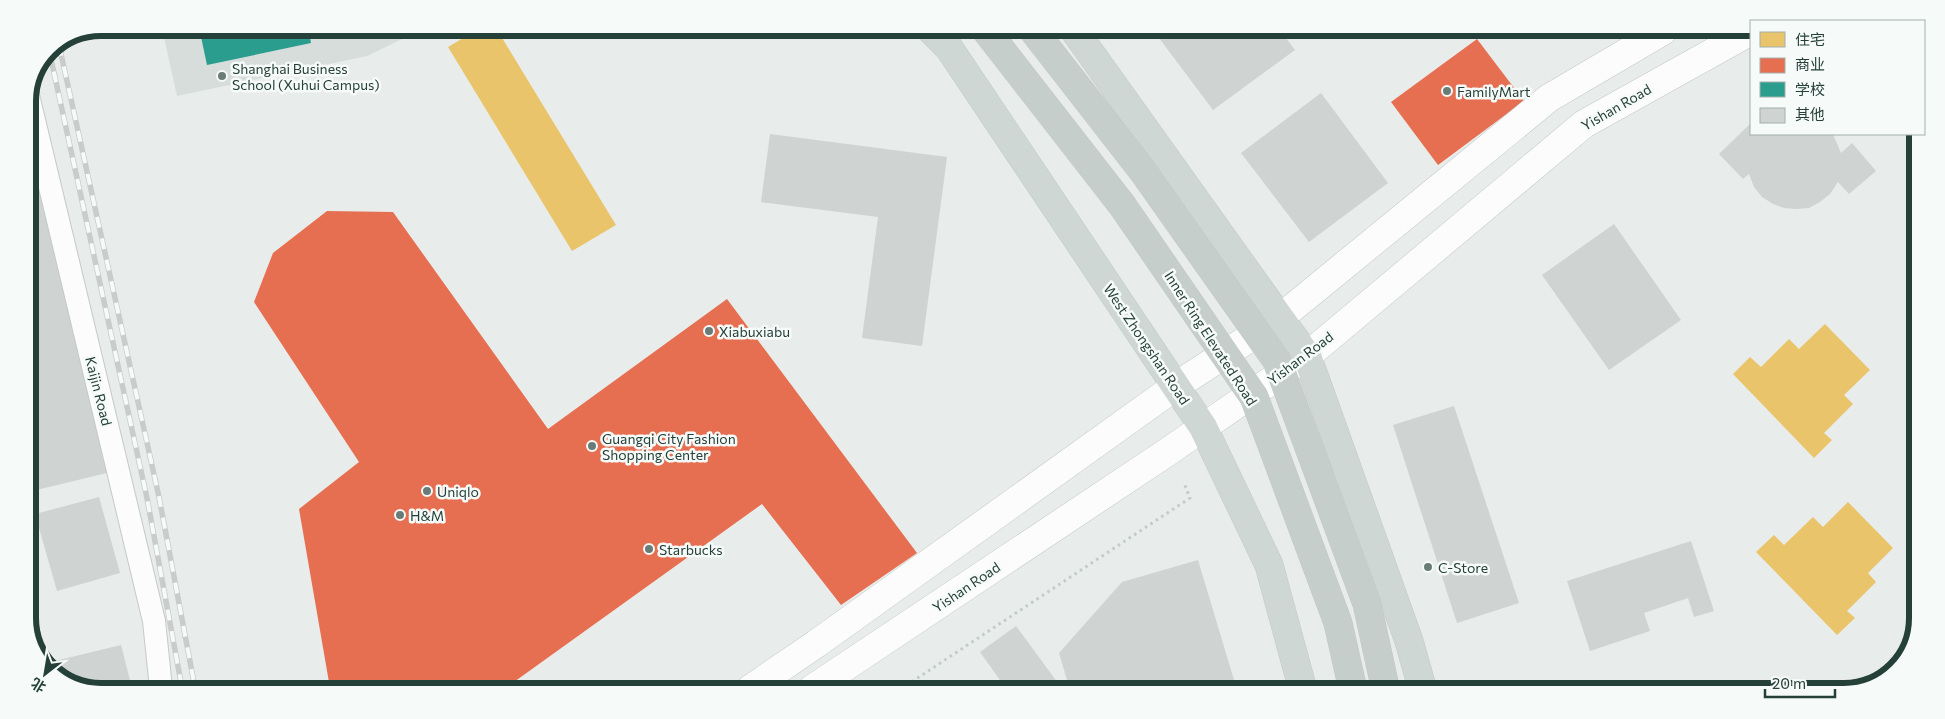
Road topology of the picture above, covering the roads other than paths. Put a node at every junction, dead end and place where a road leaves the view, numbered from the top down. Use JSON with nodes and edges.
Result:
{"nodes":[{"id":1,"x":937,"y":36,"type":"edge"},
{"id":2,"x":990,"y":36,"type":"edge"},
{"id":3,"x":1038,"y":36,"type":"edge"},
{"id":4,"x":1078,"y":36,"type":"edge"},
{"id":5,"x":1654,"y":36,"type":"edge"},
{"id":6,"x":1742,"y":36,"type":"edge"},
{"id":7,"x":36,"y":128,"type":"edge"},
{"id":8,"x":1280,"y":318,"type":"junction"},
{"id":9,"x":1307,"y":356,"type":"junction"},
{"id":10,"x":1176,"y":386,"type":"junction"},
{"id":11,"x":1203,"y":427,"type":"junction"},
{"id":12,"x":160,"y":683,"type":"edge"},
{"id":13,"x":759,"y":683,"type":"edge"},
{"id":14,"x":821,"y":683,"type":"edge"},
{"id":15,"x":1301,"y":683,"type":"edge"},
{"id":16,"x":1351,"y":683,"type":"edge"},
{"id":17,"x":1384,"y":683,"type":"edge"},
{"id":18,"x":1421,"y":683,"type":"edge"}],
"edges":[{"from":1,"to":10,"type":"main road","name":"West Zhongshan Road"},
{"from":2,"to":16,"type":"highway","name":"Inner Ring Elevated Road","bridge":true},
{"from":3,"to":17,"type":"highway","bridge":true},
{"from":4,"to":8,"type":"main road"},
{"from":5,"to":8,"type":"main road"},
{"from":6,"to":9,"type":"main road","name":"Yishan Road"},
{"from":7,"to":12,"type":"street","name":"Kaijin Road"},
{"from":8,"to":9,"type":"main road"},
{"from":8,"to":10,"type":"main road"},
{"from":9,"to":11,"type":"main road","name":"Yishan Road"},
{"from":9,"to":18,"type":"main road"},
{"from":10,"to":11,"type":"main road","name":"West Zhongshan Road"},
{"from":10,"to":13,"type":"main road"},
{"from":11,"to":14,"type":"main road","name":"Yishan Road"},
{"from":11,"to":15,"type":"main road","name":"West Zhongshan Road"}]}
